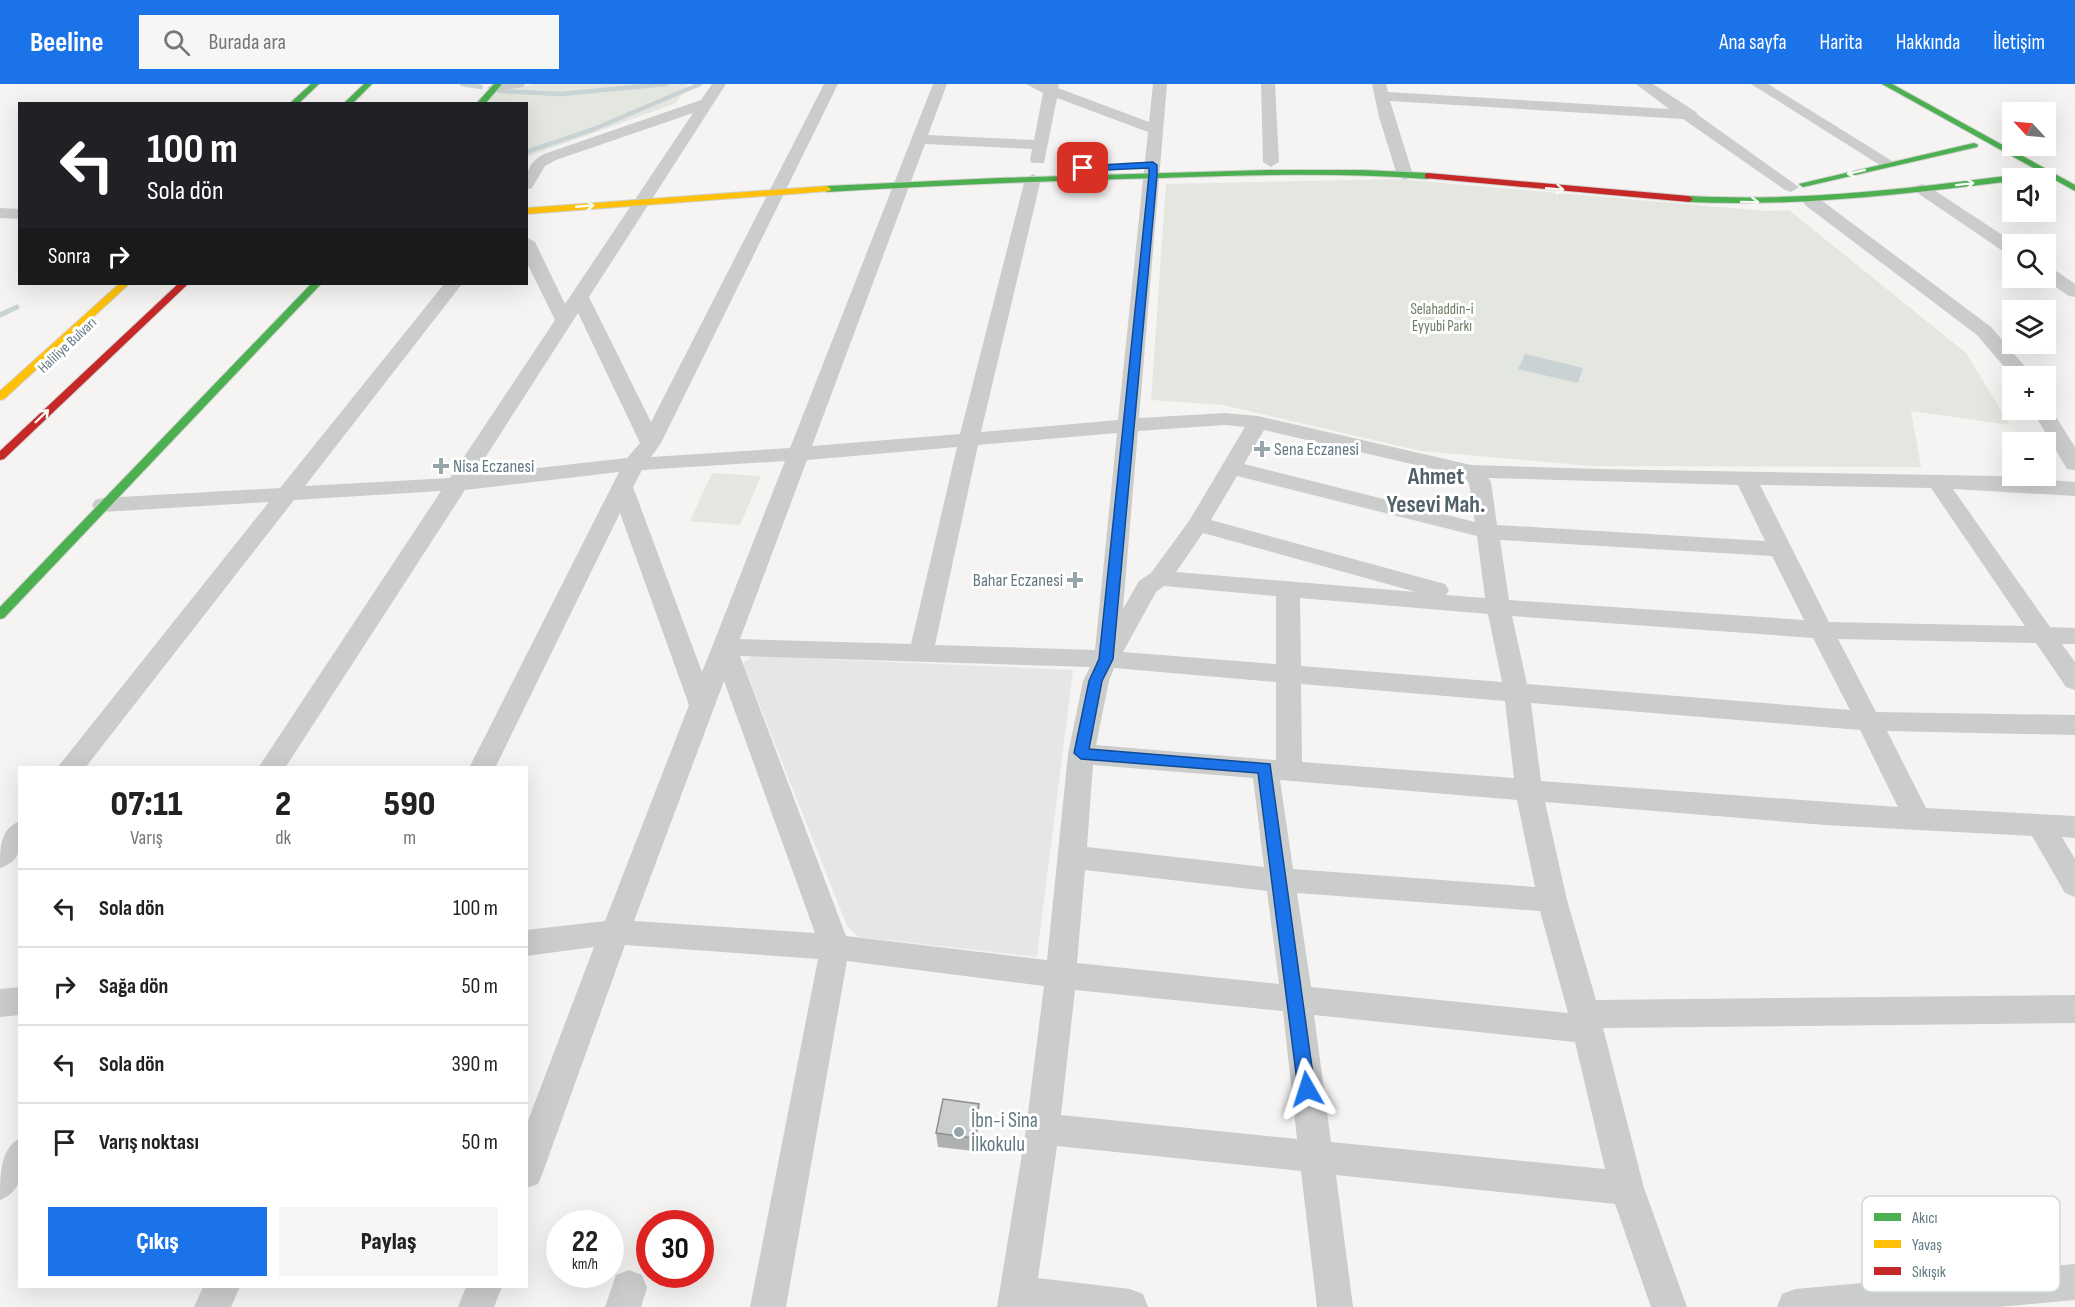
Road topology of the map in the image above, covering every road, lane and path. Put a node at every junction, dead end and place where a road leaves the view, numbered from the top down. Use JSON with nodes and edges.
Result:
{"nodes":[{"id":1,"x":315,"y":84,"type":"edge"},
{"id":2,"x":368,"y":84,"type":"edge"},
{"id":3,"x":518,"y":84,"type":"edge"},
{"id":4,"x":719,"y":84,"type":"edge"},
{"id":5,"x":831,"y":84,"type":"edge"},
{"id":6,"x":940,"y":84,"type":"edge"},
{"id":7,"x":1033,"y":84,"type":"edge"},
{"id":8,"x":1160,"y":84,"type":"edge"},
{"id":9,"x":1268,"y":84,"type":"edge"},
{"id":10,"x":1642,"y":84,"type":"edge"},
{"id":11,"x":1758,"y":84,"type":"edge"},
{"id":12,"x":1869,"y":84,"type":"edge"},
{"id":13,"x":1886,"y":84,"type":"edge"},
{"id":14,"x":496,"y":86,"type":"edge"},
{"id":15,"x":1051,"y":87,"type":"edge"},
{"id":16,"x":1380,"y":90,"type":"edge"},
{"id":17,"x":295,"y":102,"type":"edge"},
{"id":18,"x":349,"y":102,"type":"edge"},
{"id":19,"x":482,"y":102,"type":"edge"},
{"id":20,"x":706,"y":103,"type":"junction"},
{"id":21,"x":1691,"y":115,"type":"junction"},
{"id":22,"x":1153,"y":117,"type":"junction"},
{"id":23,"x":919,"y":139,"type":"junction"},
{"id":24,"x":1041,"y":145,"type":"junction"},
{"id":25,"x":1974,"y":145,"type":"junction"},
{"id":26,"x":1271,"y":162,"type":"junction"},
{"id":27,"x":1889,"y":164,"type":"junction"},
{"id":28,"x":2015,"y":168,"type":"edge"},
{"id":29,"x":1403,"y":169,"type":"junction"},
{"id":30,"x":1153,"y":170,"type":"junction"},
{"id":31,"x":1035,"y":174,"type":"junction"},
{"id":32,"x":528,"y":180,"type":"edge"},
{"id":33,"x":902,"y":180,"type":"junction"},
{"id":34,"x":2002,"y":180,"type":"edge"},
{"id":35,"x":779,"y":187,"type":"junction"},
{"id":36,"x":1791,"y":187,"type":"junction"},
{"id":37,"x":2075,"y":188,"type":"edge"},
{"id":38,"x":1922,"y":189,"type":"junction"},
{"id":39,"x":2056,"y":191,"type":"edge"},
{"id":40,"x":645,"y":196,"type":"junction"},
{"id":41,"x":528,"y":198,"type":"edge"},
{"id":42,"x":1811,"y":201,"type":"junction"},
{"id":43,"x":2075,"y":202,"type":"edge"},
{"id":44,"x":528,"y":211,"type":"edge"},
{"id":45,"x":0,"y":213,"type":"edge"},
{"id":46,"x":18,"y":213,"type":"edge"},
{"id":47,"x":2002,"y":243,"type":"edge"},
{"id":48,"x":528,"y":246,"type":"edge"},
{"id":49,"x":2056,"y":279,"type":"edge"},
{"id":50,"x":112,"y":285,"type":"edge"},
{"id":51,"x":123,"y":285,"type":"edge"},
{"id":52,"x":167,"y":285,"type":"edge"},
{"id":53,"x":182,"y":285,"type":"edge"},
{"id":54,"x":315,"y":285,"type":"edge"},
{"id":55,"x":452,"y":285,"type":"edge"},
{"id":56,"x":2075,"y":292,"type":"edge"},
{"id":57,"x":579,"y":295,"type":"junction"},
{"id":58,"x":563,"y":319,"type":"junction"},
{"id":59,"x":37,"y":344,"type":"dead end"},
{"id":60,"x":2014,"y":366,"type":"edge"},
{"id":61,"x":83,"y":376,"type":"junction"},
{"id":62,"x":0,"y":397,"type":"edge"},
{"id":63,"x":2048,"y":420,"type":"edge"},
{"id":64,"x":1258,"y":422,"type":"junction"},
{"id":65,"x":1128,"y":426,"type":"junction"},
{"id":66,"x":969,"y":438,"type":"junction"},
{"id":67,"x":651,"y":443,"type":"junction"},
{"id":68,"x":798,"y":454,"type":"junction"},
{"id":69,"x":0,"y":457,"type":"edge"},
{"id":70,"x":634,"y":464,"type":"junction"},
{"id":71,"x":2075,"y":464,"type":"edge"},
{"id":72,"x":1232,"y":468,"type":"junction"},
{"id":73,"x":1470,"y":471,"type":"junction"},
{"id":74,"x":1746,"y":479,"type":"junction"},
{"id":75,"x":456,"y":483,"type":"junction"},
{"id":76,"x":1939,"y":484,"type":"junction"},
{"id":77,"x":622,"y":487,"type":"junction"},
{"id":78,"x":2075,"y":489,"type":"edge"},
{"id":79,"x":287,"y":495,"type":"junction"},
{"id":80,"x":102,"y":505,"type":"junction"},
{"id":81,"x":1198,"y":524,"type":"junction"},
{"id":82,"x":1488,"y":532,"type":"junction"},
{"id":83,"x":1779,"y":549,"type":"junction"},
{"id":84,"x":1159,"y":578,"type":"junction"},
{"id":85,"x":1288,"y":590,"type":"junction"},
{"id":86,"x":1498,"y":607,"type":"junction"},
{"id":87,"x":0,"y":615,"type":"edge"},
{"id":88,"x":1821,"y":630,"type":"junction"},
{"id":89,"x":2041,"y":634,"type":"junction"},
{"id":90,"x":2075,"y":636,"type":"edge"},
{"id":91,"x":724,"y":646,"type":"junction"},
{"id":92,"x":921,"y":654,"type":"junction"},
{"id":93,"x":1106,"y":659,"type":"junction"},
{"id":94,"x":1288,"y":674,"type":"junction"},
{"id":95,"x":2075,"y":681,"type":"edge"},
{"id":96,"x":1516,"y":694,"type":"junction"},
{"id":97,"x":702,"y":705,"type":"junction"},
{"id":98,"x":1870,"y":721,"type":"junction"},
{"id":99,"x":2075,"y":725,"type":"edge"},
{"id":100,"x":1081,"y":753,"type":"junction"},
{"id":101,"x":72,"y":766,"type":"edge"},
{"id":102,"x":272,"y":766,"type":"edge"},
{"id":103,"x":483,"y":766,"type":"edge"},
{"id":104,"x":1277,"y":769,"type":"junction"},
{"id":105,"x":1529,"y":790,"type":"junction"},
{"id":106,"x":1918,"y":819,"type":"junction"},
{"id":107,"x":2040,"y":825,"type":"junction"},
{"id":108,"x":2075,"y":827,"type":"edge"},
{"id":109,"x":18,"y":834,"type":"edge"},
{"id":110,"x":0,"y":857,"type":"edge"},
{"id":111,"x":1070,"y":857,"type":"junction"},
{"id":112,"x":1278,"y":880,"type":"junction"},
{"id":113,"x":2075,"y":885,"type":"edge"},
{"id":114,"x":1552,"y":900,"type":"junction"},
{"id":115,"x":615,"y":932,"type":"junction"},
{"id":116,"x":528,"y":943,"type":"edge"},
{"id":117,"x":835,"y":947,"type":"junction"},
{"id":118,"x":1061,"y":975,"type":"junction"},
{"id":119,"x":1297,"y":1000,"type":"junction"},
{"id":120,"x":18,"y":1001,"type":"edge"},
{"id":121,"x":0,"y":1003,"type":"edge"},
{"id":122,"x":2075,"y":1009,"type":"edge"},
{"id":123,"x":1586,"y":1022,"type":"junction"},
{"id":124,"x":1043,"y":1129,"type":"junction"},
{"id":125,"x":1314,"y":1156,"type":"junction"},
{"id":126,"x":18,"y":1157,"type":"edge"},
{"id":127,"x":528,"y":1167,"type":"edge"},
{"id":128,"x":0,"y":1184,"type":"edge"},
{"id":129,"x":1627,"y":1188,"type":"junction"},
{"id":130,"x":2075,"y":1282,"type":"edge"},
{"id":131,"x":2060,"y":1283,"type":"edge"},
{"id":132,"x":222,"y":1288,"type":"edge"},
{"id":133,"x":484,"y":1288,"type":"edge"},
{"id":134,"x":1963,"y":1292,"type":"edge"},
{"id":135,"x":1015,"y":1301,"type":"edge"},
{"id":136,"x":212,"y":1307,"type":"edge"},
{"id":137,"x":476,"y":1307,"type":"edge"},
{"id":138,"x":768,"y":1307,"type":"edge"},
{"id":139,"x":1130,"y":1307,"type":"edge"},
{"id":140,"x":1335,"y":1307,"type":"edge"},
{"id":141,"x":1669,"y":1307,"type":"edge"},
{"id":142,"x":1795,"y":1307,"type":"edge"}],
"edges":[{"from":1,"to":17,"type":"main road"},
{"from":2,"to":18,"type":"main road"},
{"from":3,"to":14,"type":"street"},
{"from":4,"to":20,"type":"street"},
{"from":5,"to":35,"type":"street"},
{"from":6,"to":23,"type":"street"},
{"from":7,"to":15,"type":"street"},
{"from":8,"to":22,"type":"street"},
{"from":9,"to":26,"type":"street"},
{"from":10,"to":21,"type":"street"},
{"from":11,"to":27,"type":"street"},
{"from":12,"to":25,"type":"main road"},
{"from":13,"to":37,"type":"main road"},
{"from":14,"to":19,"type":"main road"},
{"from":15,"to":22,"type":"street"},
{"from":15,"to":24,"type":"street"},
{"from":16,"to":21,"type":"street"},
{"from":16,"to":29,"type":"street"},
{"from":20,"to":32,"type":"street"},
{"from":20,"to":40,"type":"street"},
{"from":21,"to":36,"type":"street"},
{"from":22,"to":30,"type":"street"},
{"from":23,"to":24,"type":"street"},
{"from":23,"to":33,"type":"street"},
{"from":24,"to":31,"type":"street"},
{"from":25,"to":27,"type":"main road"},
{"from":25,"to":28,"type":"main road"},
{"from":26,"to":29,"type":"main road"},
{"from":26,"to":30,"type":"main road"},
{"from":27,"to":36,"type":"main road","one_way":true},
{"from":29,"to":30,"type":"main road"},
{"from":29,"to":36,"type":"main road"},
{"from":29,"to":42,"type":"main road","one_way":true},
{"from":30,"to":31,"type":"main road"},
{"from":30,"to":65,"type":"street"},
{"from":31,"to":33,"type":"main road"},
{"from":31,"to":66,"type":"street"},
{"from":33,"to":35,"type":"main road"},
{"from":33,"to":68,"type":"street"},
{"from":38,"to":34,"type":"main road","one_way":true},
{"from":35,"to":40,"type":"main road"},
{"from":35,"to":67,"type":"street"},
{"from":38,"to":42,"type":"main road"},
{"from":38,"to":47,"type":"street"},
{"from":39,"to":43,"type":"main road"},
{"from":40,"to":41,"type":"main road"},
{"from":44,"to":40,"type":"main road","one_way":true},
{"from":40,"to":57,"type":"street"},
{"from":42,"to":60,"type":"street"},
{"from":45,"to":46,"type":"street"},
{"from":48,"to":58,"type":"street"},
{"from":49,"to":56,"type":"street"},
{"from":50,"to":59,"type":"main road"},
{"from":51,"to":62,"type":"main road","name":"Haliliye Bulvarı"},
{"from":52,"to":61,"type":"main road"},
{"from":53,"to":61,"type":"main road"},
{"from":54,"to":80,"type":"main road"},
{"from":55,"to":79,"type":"street"},
{"from":57,"to":58,"type":"street"},
{"from":57,"to":67,"type":"street"},
{"from":58,"to":75,"type":"street"},
{"from":69,"to":61,"type":"main road","one_way":true},
{"from":63,"to":71,"type":"street"},
{"from":64,"to":65,"type":"street"},
{"from":64,"to":72,"type":"street"},
{"from":64,"to":73,"type":"street"},
{"from":65,"to":66,"type":"street"},
{"from":65,"to":93,"type":"street"},
{"from":66,"to":68,"type":"street"},
{"from":66,"to":92,"type":"street"},
{"from":67,"to":70,"type":"street"},
{"from":68,"to":70,"type":"street"},
{"from":68,"to":91,"type":"street"},
{"from":70,"to":75,"type":"street"},
{"from":70,"to":77,"type":"street"},
{"from":72,"to":81,"type":"street"},
{"from":72,"to":82,"type":"street"},
{"from":73,"to":74,"type":"street"},
{"from":73,"to":82,"type":"street"},
{"from":74,"to":76,"type":"street"},
{"from":74,"to":83,"type":"street"},
{"from":75,"to":79,"type":"street"},
{"from":75,"to":102,"type":"street"},
{"from":76,"to":78,"type":"street"},
{"from":76,"to":89,"type":"street"},
{"from":77,"to":97,"type":"street"},
{"from":77,"to":103,"type":"street"},
{"from":79,"to":80,"type":"street"},
{"from":79,"to":101,"type":"street"},
{"from":80,"to":87,"type":"main road"},
{"from":81,"to":84,"type":"street"},
{"from":81,"to":86,"type":"street"},
{"from":82,"to":83,"type":"street"},
{"from":82,"to":86,"type":"street"},
{"from":83,"to":88,"type":"street"},
{"from":84,"to":85,"type":"street"},
{"from":84,"to":93,"type":"street"},
{"from":85,"to":86,"type":"street"},
{"from":85,"to":94,"type":"street"},
{"from":86,"to":88,"type":"street"},
{"from":86,"to":96,"type":"street"},
{"from":88,"to":89,"type":"street"},
{"from":88,"to":98,"type":"street"},
{"from":89,"to":90,"type":"street"},
{"from":89,"to":95,"type":"street"},
{"from":91,"to":92,"type":"street"},
{"from":91,"to":97,"type":"street"},
{"from":91,"to":117,"type":"street"},
{"from":92,"to":93,"type":"street"},
{"from":93,"to":94,"type":"street"},
{"from":93,"to":100,"type":"street"},
{"from":94,"to":96,"type":"street"},
{"from":94,"to":104,"type":"street"},
{"from":96,"to":98,"type":"street"},
{"from":96,"to":105,"type":"street"},
{"from":97,"to":115,"type":"street"},
{"from":98,"to":99,"type":"street"},
{"from":98,"to":106,"type":"street"},
{"from":100,"to":104,"type":"street"},
{"from":100,"to":111,"type":"street"},
{"from":104,"to":105,"type":"street"},
{"from":104,"to":112,"type":"street"},
{"from":105,"to":106,"type":"street"},
{"from":105,"to":114,"type":"street"},
{"from":106,"to":107,"type":"street"},
{"from":107,"to":108,"type":"street"},
{"from":107,"to":113,"type":"street"},
{"from":109,"to":110,"type":"street"},
{"from":111,"to":112,"type":"street"},
{"from":111,"to":118,"type":"street"},
{"from":112,"to":114,"type":"street"},
{"from":112,"to":119,"type":"street"},
{"from":114,"to":123,"type":"street"},
{"from":115,"to":116,"type":"street"},
{"from":115,"to":117,"type":"street"},
{"from":115,"to":127,"type":"street"},
{"from":117,"to":118,"type":"street"},
{"from":117,"to":138,"type":"street"},
{"from":118,"to":119,"type":"street"},
{"from":118,"to":124,"type":"street"},
{"from":119,"to":123,"type":"street"},
{"from":119,"to":125,"type":"street"},
{"from":120,"to":121,"type":"street"},
{"from":122,"to":123,"type":"street"},
{"from":123,"to":129,"type":"street"},
{"from":124,"to":125,"type":"street"},
{"from":124,"to":135,"type":"street"},
{"from":125,"to":129,"type":"street"},
{"from":125,"to":140,"type":"street"},
{"from":126,"to":128,"type":"street"},
{"from":129,"to":141,"type":"street"},
{"from":130,"to":131,"type":"street"},
{"from":132,"to":136,"type":"street"},
{"from":133,"to":137,"type":"street"},
{"from":134,"to":142,"type":"street"},
{"from":135,"to":139,"type":"street"}]}
